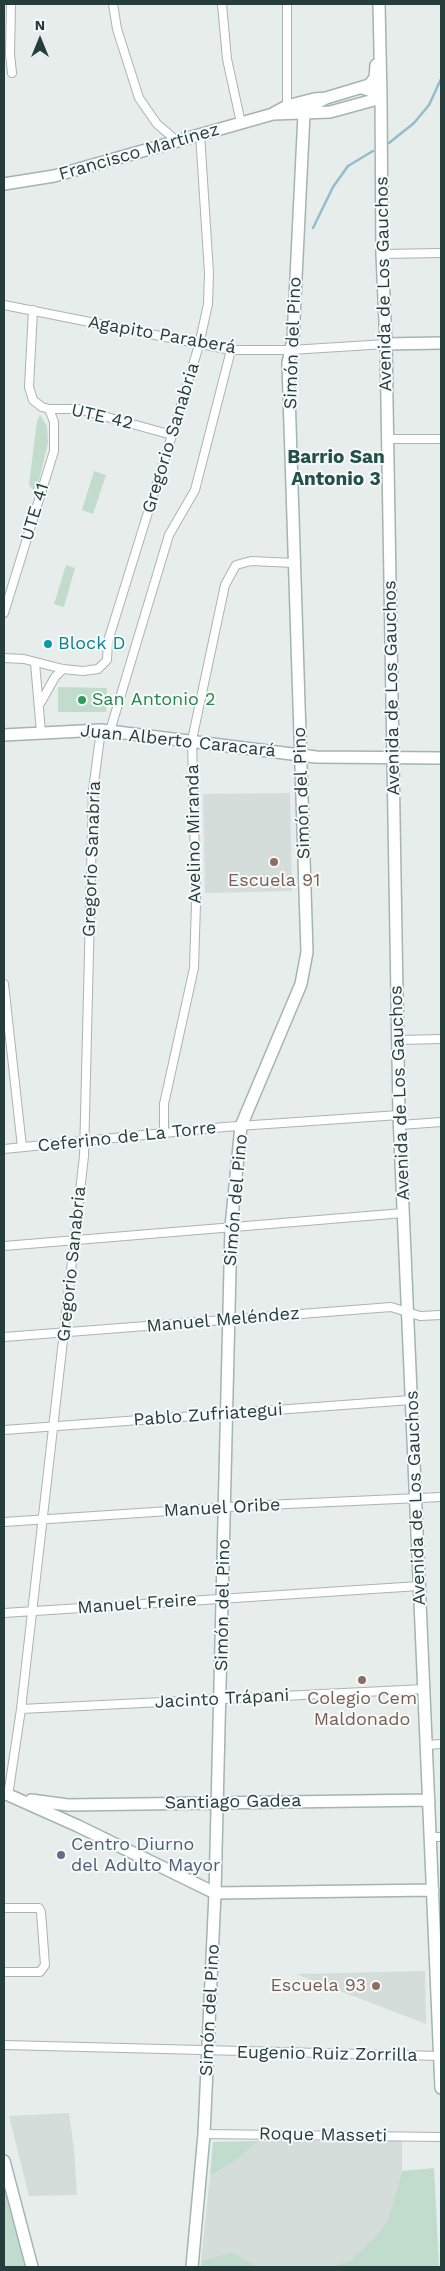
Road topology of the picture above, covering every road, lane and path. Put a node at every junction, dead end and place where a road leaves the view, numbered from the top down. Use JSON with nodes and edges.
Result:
{"nodes":[{"id":1,"x":11,"y":4,"type":"edge"},
{"id":2,"x":113,"y":4,"type":"edge"},
{"id":3,"x":222,"y":4,"type":"edge"},
{"id":4,"x":287,"y":4,"type":"edge"},
{"id":5,"x":379,"y":4,"type":"edge"},
{"id":6,"x":380,"y":53,"type":"junction"},
{"id":7,"x":12,"y":73,"type":"dead end"},
{"id":8,"x":362,"y":88,"type":"junction"},
{"id":9,"x":326,"y":98,"type":"junction"},
{"id":10,"x":381,"y":98,"type":"junction"},
{"id":11,"x":287,"y":106,"type":"junction"},
{"id":12,"x":274,"y":114,"type":"junction"},
{"id":13,"x":304,"y":114,"type":"junction"},
{"id":14,"x":241,"y":123,"type":"junction"},
{"id":15,"x":200,"y":134,"type":"junction"},
{"id":16,"x":177,"y":141,"type":"junction"},
{"id":17,"x":4,"y":184,"type":"edge"},
{"id":18,"x":441,"y":253,"type":"edge"},
{"id":19,"x":382,"y":254,"type":"junction"},
{"id":20,"x":4,"y":306,"type":"edge"},
{"id":21,"x":33,"y":310,"type":"junction"},
{"id":22,"x":441,"y":343,"type":"edge"},
{"id":23,"x":386,"y":344,"type":"junction"},
{"id":24,"x":199,"y":345,"type":"junction"},
{"id":25,"x":231,"y":350,"type":"junction"},
{"id":26,"x":291,"y":350,"type":"junction"},
{"id":27,"x":49,"y":409,"type":"junction"},
{"id":28,"x":172,"y":435,"type":"junction"},
{"id":29,"x":388,"y":439,"type":"junction"},
{"id":30,"x":441,"y":439,"type":"edge"},
{"id":31,"x":294,"y":563,"type":"junction"},
{"id":32,"x":4,"y":614,"type":"edge"},
{"id":33,"x":4,"y":658,"type":"edge"},
{"id":34,"x":35,"y":663,"type":"junction"},
{"id":35,"x":63,"y":670,"type":"junction"},
{"id":36,"x":40,"y":704,"type":"junction"},
{"id":37,"x":105,"y":730,"type":"junction"},
{"id":38,"x":41,"y":732,"type":"junction"},
{"id":39,"x":4,"y":734,"type":"edge"},
{"id":40,"x":192,"y":740,"type":"junction"},
{"id":41,"x":301,"y":754,"type":"junction"},
{"id":42,"x":393,"y":758,"type":"junction"},
{"id":43,"x":441,"y":758,"type":"edge"},
{"id":44,"x":4,"y":984,"type":"edge"},
{"id":45,"x":441,"y":1039,"type":"edge"},
{"id":46,"x":398,"y":1040,"type":"junction"},
{"id":47,"x":399,"y":1120,"type":"junction"},
{"id":48,"x":441,"y":1122,"type":"edge"},
{"id":49,"x":242,"y":1126,"type":"junction"},
{"id":50,"x":164,"y":1134,"type":"junction"},
{"id":51,"x":84,"y":1141,"type":"junction"},
{"id":52,"x":22,"y":1147,"type":"junction"},
{"id":53,"x":4,"y":1149,"type":"edge"},
{"id":54,"x":403,"y":1213,"type":"junction"},
{"id":55,"x":231,"y":1227,"type":"junction"},
{"id":56,"x":75,"y":1240,"type":"junction"},
{"id":57,"x":4,"y":1246,"type":"edge"},
{"id":58,"x":408,"y":1310,"type":"junction"},
{"id":59,"x":441,"y":1315,"type":"edge"},
{"id":60,"x":228,"y":1320,"type":"junction"},
{"id":61,"x":64,"y":1333,"type":"junction"},
{"id":62,"x":4,"y":1337,"type":"edge"},
{"id":63,"x":411,"y":1400,"type":"junction"},
{"id":64,"x":227,"y":1414,"type":"junction"},
{"id":65,"x":54,"y":1426,"type":"junction"},
{"id":66,"x":4,"y":1430,"type":"edge"},
{"id":67,"x":441,"y":1497,"type":"edge"},
{"id":68,"x":415,"y":1498,"type":"junction"},
{"id":69,"x":225,"y":1508,"type":"junction"},
{"id":70,"x":41,"y":1520,"type":"junction"},
{"id":71,"x":4,"y":1522,"type":"edge"},
{"id":72,"x":419,"y":1586,"type":"junction"},
{"id":73,"x":222,"y":1599,"type":"junction"},
{"id":74,"x":32,"y":1611,"type":"junction"},
{"id":75,"x":4,"y":1614,"type":"edge"},
{"id":76,"x":424,"y":1689,"type":"junction"},
{"id":77,"x":221,"y":1700,"type":"junction"},
{"id":78,"x":21,"y":1709,"type":"junction"},
{"id":79,"x":426,"y":1744,"type":"junction"},
{"id":80,"x":441,"y":1744,"type":"edge"},
{"id":81,"x":6,"y":1791,"type":"edge"},
{"id":82,"x":429,"y":1800,"type":"junction"},
{"id":83,"x":217,"y":1801,"type":"junction"},
{"id":84,"x":436,"y":1837,"type":"edge"},
{"id":85,"x":433,"y":1890,"type":"junction"},
{"id":86,"x":215,"y":1893,"type":"junction"},
{"id":87,"x":4,"y":1908,"type":"edge"},
{"id":88,"x":4,"y":1972,"type":"edge"},
{"id":89,"x":439,"y":1980,"type":"edge"},
{"id":90,"x":439,"y":2007,"type":"edge"},
{"id":91,"x":4,"y":2045,"type":"edge"},
{"id":92,"x":208,"y":2051,"type":"junction"},
{"id":93,"x":440,"y":2056,"type":"junction"},
{"id":94,"x":441,"y":2088,"type":"edge"},
{"id":95,"x":204,"y":2134,"type":"junction"},
{"id":96,"x":441,"y":2137,"type":"edge"},
{"id":97,"x":4,"y":2161,"type":"edge"},
{"id":98,"x":32,"y":2267,"type":"edge"},
{"id":99,"x":192,"y":2267,"type":"edge"}],
"edges":[{"from":1,"to":7,"type":"street"},
{"from":2,"to":16,"type":"street"},
{"from":3,"to":14,"type":"street"},
{"from":4,"to":11,"type":"street"},
{"from":5,"to":6,"type":"street","name":"Avenida de Los Gauchos"},
{"from":6,"to":8,"type":"street","name":"Avenida de Los Gauchos"},
{"from":6,"to":10,"type":"street","name":"Avenida de Los Gauchos"},
{"from":8,"to":9,"type":"street","name":"Francisco Martínez"},
{"from":8,"to":10,"type":"street"},
{"from":9,"to":11,"type":"street","name":"Francisco Martínez"},
{"from":9,"to":13,"type":"street"},
{"from":10,"to":13,"type":"street","name":"Francisco Martínez"},
{"from":10,"to":19,"type":"street","name":"Avenida de Los Gauchos"},
{"from":11,"to":12,"type":"street","name":"Francisco Martínez"},
{"from":12,"to":13,"type":"street","name":"Francisco Martínez"},
{"from":12,"to":14,"type":"street","name":"Francisco Martínez"},
{"from":13,"to":26,"type":"street","name":"Simón del Pino"},
{"from":14,"to":15,"type":"street","name":"Francisco Martínez"},
{"from":15,"to":16,"type":"street","name":"Francisco Martínez"},
{"from":15,"to":24,"type":"street","name":"Gregorio Sanabria"},
{"from":16,"to":17,"type":"street","name":"Francisco Martínez"},
{"from":18,"to":19,"type":"street"},
{"from":19,"to":23,"type":"street","name":"Avenida de Los Gauchos"},
{"from":20,"to":21,"type":"street","name":"Agapito Paraberá"},
{"from":21,"to":24,"type":"street","name":"Agapito Paraberá"},
{"from":21,"to":27,"type":"street","name":"UTE 42"},
{"from":22,"to":23,"type":"street","name":"Agapito Paraberá"},
{"from":23,"to":26,"type":"street","name":"Agapito Paraberá"},
{"from":23,"to":29,"type":"street","name":"Avenida de Los Gauchos"},
{"from":24,"to":25,"type":"street","name":"Agapito Paraberá"},
{"from":24,"to":28,"type":"street","name":"Gregorio Sanabria"},
{"from":25,"to":26,"type":"street","name":"Agapito Paraberá"},
{"from":25,"to":37,"type":"street","name":"Gregorio Sanabria"},
{"from":26,"to":31,"type":"street","name":"Simón del Pino"},
{"from":27,"to":28,"type":"street","name":"UTE 42"},
{"from":27,"to":32,"type":"street","name":"UTE 41"},
{"from":28,"to":35,"type":"street","name":"Gregorio Sanabria"},
{"from":29,"to":30,"type":"street"},
{"from":29,"to":42,"type":"street","name":"Avenida de Los Gauchos"},
{"from":31,"to":40,"type":"street","name":"Avelino Miranda"},
{"from":31,"to":41,"type":"street","name":"Simón del Pino"},
{"from":33,"to":34,"type":"street"},
{"from":34,"to":35,"type":"street"},
{"from":34,"to":36,"type":"street"},
{"from":35,"to":36,"type":"street"},
{"from":36,"to":38,"type":"street"},
{"from":37,"to":38,"type":"street","name":"Juan Alberto Caracará"},
{"from":37,"to":40,"type":"street","name":"Juan Alberto Caracará"},
{"from":37,"to":51,"type":"street","name":"Gregorio Sanabria"},
{"from":38,"to":39,"type":"street","name":"Juan Alberto Caracará"},
{"from":40,"to":41,"type":"street","name":"Juan Alberto Caracará"},
{"from":40,"to":50,"type":"street","name":"Avelino Miranda"},
{"from":41,"to":42,"type":"street","name":"Juan Alberto Caracará"},
{"from":41,"to":49,"type":"street","name":"Simón del Pino"},
{"from":42,"to":43,"type":"street","name":"Juan Alberto Caracará"},
{"from":42,"to":46,"type":"street","name":"Avenida de Los Gauchos"},
{"from":44,"to":52,"type":"street"},
{"from":45,"to":46,"type":"street"},
{"from":46,"to":47,"type":"street","name":"Avenida de Los Gauchos"},
{"from":47,"to":48,"type":"street","name":"Ceferino de La Torre"},
{"from":47,"to":49,"type":"street","name":"Ceferino de La Torre"},
{"from":47,"to":54,"type":"street","name":"Avenida de Los Gauchos"},
{"from":49,"to":50,"type":"street","name":"Ceferino de La Torre"},
{"from":49,"to":55,"type":"street","name":"Simón del Pino"},
{"from":50,"to":51,"type":"street","name":"Ceferino de La Torre"},
{"from":51,"to":52,"type":"street","name":"Ceferino de La Torre"},
{"from":51,"to":56,"type":"street","name":"Gregorio Sanabria"},
{"from":52,"to":53,"type":"street","name":"Ceferino de La Torre"},
{"from":54,"to":55,"type":"street"},
{"from":54,"to":58,"type":"street","name":"Avenida de Los Gauchos"},
{"from":55,"to":56,"type":"street"},
{"from":55,"to":60,"type":"street","name":"Simón del Pino"},
{"from":56,"to":57,"type":"street"},
{"from":56,"to":61,"type":"street","name":"Gregorio Sanabria"},
{"from":58,"to":59,"type":"street","name":"Manuel Meléndez"},
{"from":58,"to":60,"type":"street","name":"Manuel Meléndez"},
{"from":58,"to":63,"type":"street","name":"Avenida de Los Gauchos"},
{"from":60,"to":61,"type":"street","name":"Manuel Meléndez"},
{"from":60,"to":64,"type":"street","name":"Simón del Pino"},
{"from":61,"to":62,"type":"street","name":"Manuel Meléndez"},
{"from":61,"to":65,"type":"street","name":"Gregorio Sanabria"},
{"from":63,"to":64,"type":"street","name":"Pablo Zufriategui"},
{"from":63,"to":68,"type":"street","name":"Avenida de Los Gauchos"},
{"from":64,"to":65,"type":"street","name":"Pablo Zufriategui"},
{"from":64,"to":69,"type":"street","name":"Simón del Pino"},
{"from":65,"to":66,"type":"street","name":"Pablo Zufriategui"},
{"from":65,"to":70,"type":"street","name":"Gregorio Sanabria"},
{"from":67,"to":68,"type":"street","name":"Manuel Oribe"},
{"from":68,"to":69,"type":"street","name":"Manuel Oribe"},
{"from":68,"to":72,"type":"street","name":"Avenida de Los Gauchos"},
{"from":69,"to":70,"type":"street","name":"Manuel Oribe"},
{"from":69,"to":73,"type":"street","name":"Simón del Pino"},
{"from":70,"to":71,"type":"street","name":"Manuel Oribe"},
{"from":70,"to":74,"type":"street","name":"Gregorio Sanabria"},
{"from":72,"to":73,"type":"street","name":"Manuel Freire"},
{"from":72,"to":76,"type":"street","name":"Avenida de Los Gauchos"},
{"from":73,"to":74,"type":"street","name":"Manuel Freire"},
{"from":73,"to":77,"type":"street","name":"Simón del Pino"},
{"from":74,"to":75,"type":"street","name":"Manuel Freire"},
{"from":74,"to":78,"type":"street","name":"Gregorio Sanabria"},
{"from":76,"to":77,"type":"street","name":"Jacinto Trápani"},
{"from":76,"to":79,"type":"street","name":"Avenida de Los Gauchos"},
{"from":77,"to":78,"type":"street","name":"Jacinto Trápani"},
{"from":77,"to":83,"type":"street","name":"Simón del Pino"},
{"from":78,"to":81,"type":"street","name":"Gregorio Sanabria"},
{"from":79,"to":80,"type":"street"},
{"from":79,"to":82,"type":"street","name":"Avenida de Los Gauchos"},
{"from":81,"to":83,"type":"street","name":"Santiago Gadea"},
{"from":81,"to":86,"type":"street"},
{"from":82,"to":83,"type":"street","name":"Santiago Gadea"},
{"from":82,"to":84,"type":"street","name":"Avenida de Los Gauchos"},
{"from":83,"to":86,"type":"street","name":"Simón del Pino"},
{"from":84,"to":85,"type":"street","name":"Avenida de Los Gauchos"},
{"from":85,"to":86,"type":"street"},
{"from":85,"to":89,"type":"street","name":"Avenida de Los Gauchos"},
{"from":86,"to":92,"type":"street","name":"Simón del Pino"},
{"from":87,"to":88,"type":"street"},
{"from":89,"to":90,"type":"street","name":"Avenida de Los Gauchos"},
{"from":90,"to":93,"type":"street","name":"Avenida de Los Gauchos"},
{"from":91,"to":92,"type":"street","name":"Eugenio Ruiz Zorrilla"},
{"from":92,"to":93,"type":"street","name":"Eugenio Ruiz Zorrilla"},
{"from":92,"to":95,"type":"street","name":"Simón del Pino"},
{"from":93,"to":94,"type":"street","name":"Avenida de Los Gauchos"},
{"from":95,"to":96,"type":"street","name":"Roque Masseti"},
{"from":95,"to":99,"type":"street","name":"Simón del Pino"},
{"from":97,"to":98,"type":"street"}]}
